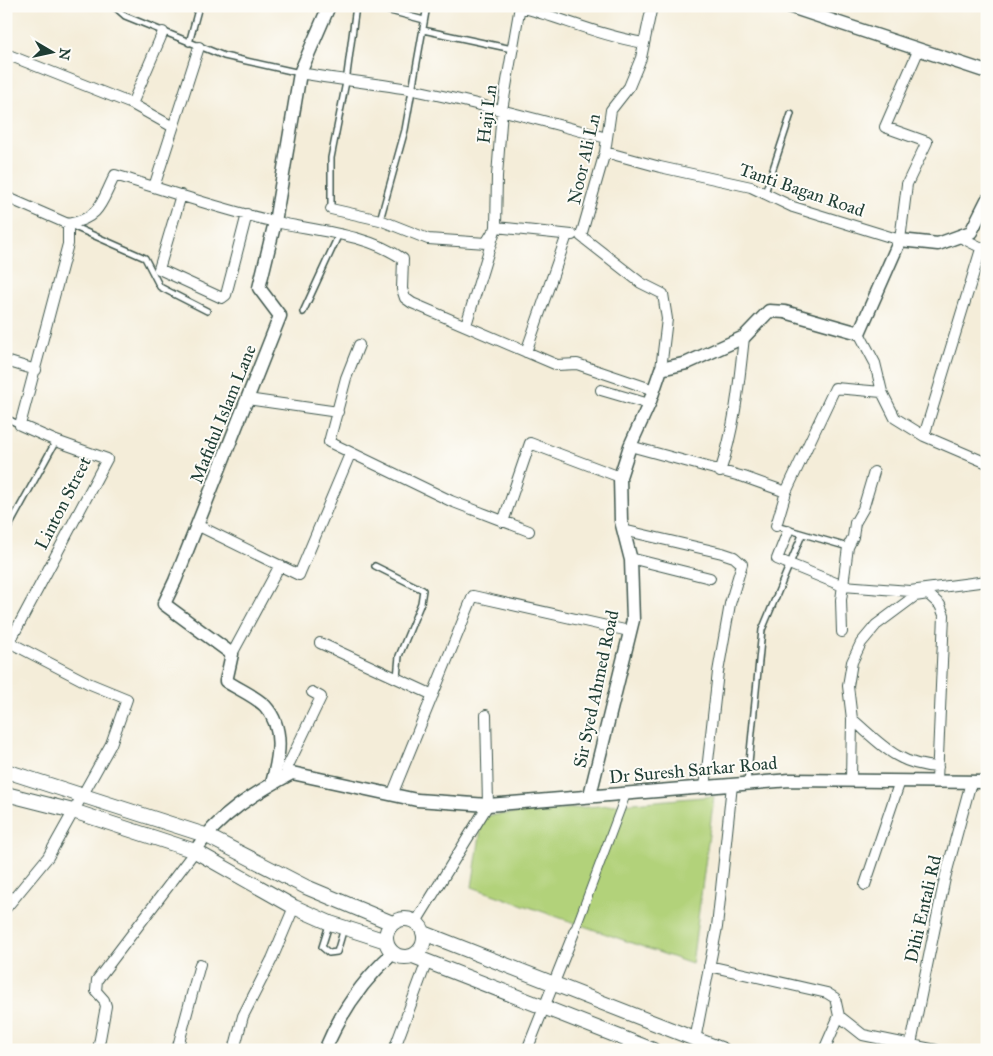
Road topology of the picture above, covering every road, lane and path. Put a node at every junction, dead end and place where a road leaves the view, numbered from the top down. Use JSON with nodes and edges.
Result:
{"nodes":[{"id":1,"x":108,"y":6,"type":"edge"},
{"id":2,"x":198,"y":6,"type":"edge"},
{"id":3,"x":329,"y":6,"type":"edge"},
{"id":4,"x":356,"y":6,"type":"edge"},
{"id":5,"x":371,"y":6,"type":"edge"},
{"id":6,"x":427,"y":6,"type":"edge"},
{"id":7,"x":652,"y":6,"type":"edge"},
{"id":8,"x":788,"y":6,"type":"edge"},
{"id":9,"x":117,"y":7,"type":"edge"},
{"id":10,"x":520,"y":7,"type":"edge"},
{"id":11,"x":423,"y":31,"type":"junction"},
{"id":12,"x":163,"y":32,"type":"junction"},
{"id":13,"x":644,"y":43,"type":"junction"},
{"id":14,"x":194,"y":45,"type":"junction"},
{"id":15,"x":512,"y":49,"type":"junction"},
{"id":16,"x":919,"y":50,"type":"junction"},
{"id":17,"x":6,"y":54,"type":"edge"},
{"id":18,"x":987,"y":72,"type":"edge"},
{"id":19,"x":300,"y":73,"type":"junction"},
{"id":20,"x":346,"y":82,"type":"junction"},
{"id":21,"x":412,"y":90,"type":"junction"},
{"id":22,"x":132,"y":104,"type":"junction"},
{"id":23,"x":502,"y":110,"type":"junction"},
{"id":24,"x":791,"y":114,"type":"dead end"},
{"id":25,"x":173,"y":127,"type":"junction"},
{"id":26,"x":607,"y":138,"type":"junction"},
{"id":27,"x":605,"y":152,"type":"junction"},
{"id":28,"x":154,"y":187,"type":"junction"},
{"id":29,"x":765,"y":193,"type":"junction"},
{"id":30,"x":181,"y":195,"type":"junction"},
{"id":31,"x":6,"y":197,"type":"edge"},
{"id":32,"x":987,"y":200,"type":"edge"},
{"id":33,"x":331,"y":209,"type":"joint"},
{"id":34,"x":247,"y":214,"type":"junction"},
{"id":35,"x":380,"y":220,"type":"junction"},
{"id":36,"x":275,"y":222,"type":"junction"},
{"id":37,"x":68,"y":224,"type":"junction"},
{"id":38,"x":496,"y":227,"type":"junction"},
{"id":39,"x":339,"y":234,"type":"junction"},
{"id":40,"x":567,"y":235,"type":"junction"},
{"id":41,"x":581,"y":236,"type":"junction"},
{"id":42,"x":958,"y":236,"type":"junction"},
{"id":43,"x":900,"y":240,"type":"junction"},
{"id":44,"x":984,"y":250,"type":"edge"},
{"id":45,"x":207,"y":311,"type":"dead end"},
{"id":46,"x":302,"y":312,"type":"dead end"},
{"id":47,"x":466,"y":325,"type":"junction"},
{"id":48,"x":859,"y":333,"type":"junction"},
{"id":49,"x":744,"y":337,"type":"junction"},
{"id":50,"x":359,"y":345,"type":"dead end"},
{"id":51,"x":526,"y":352,"type":"junction"},
{"id":52,"x":6,"y":361,"type":"edge"},
{"id":53,"x":661,"y":369,"type":"junction"},
{"id":54,"x":36,"y":370,"type":"junction"},
{"id":55,"x":601,"y":390,"type":"dead end"},
{"id":56,"x":654,"y":390,"type":"junction"},
{"id":57,"x":882,"y":392,"type":"junction"},
{"id":58,"x":247,"y":399,"type":"junction"},
{"id":59,"x":649,"y":404,"type":"junction"},
{"id":60,"x":338,"y":412,"type":"junction"},
{"id":61,"x":6,"y":418,"type":"edge"},
{"id":62,"x":20,"y":425,"type":"junction"},
{"id":63,"x":924,"y":436,"type":"junction"},
{"id":64,"x":56,"y":441,"type":"junction"},
{"id":65,"x":630,"y":446,"type":"junction"},
{"id":66,"x":350,"y":454,"type":"junction"},
{"id":67,"x":987,"y":463,"type":"edge"},
{"id":68,"x":720,"y":472,"type":"junction"},
{"id":69,"x":874,"y":472,"type":"dead end"},
{"id":70,"x":620,"y":477,"type":"junction"},
{"id":71,"x":786,"y":492,"type":"junction"},
{"id":72,"x":503,"y":522,"type":"junction"},
{"id":73,"x":197,"y":525,"type":"junction"},
{"id":74,"x":776,"y":526,"type":"joint"},
{"id":75,"x":623,"y":530,"type":"junction"},
{"id":76,"x":530,"y":531,"type":"dead end"},
{"id":77,"x":788,"y":531,"type":"junction"},
{"id":78,"x":6,"y":532,"type":"edge"},
{"id":79,"x":802,"y":535,"type":"junction"},
{"id":80,"x":848,"y":547,"type":"junction"},
{"id":81,"x":630,"y":558,"type":"junction"},
{"id":82,"x":280,"y":565,"type":"junction"},
{"id":83,"x":375,"y":566,"type":"dead end"},
{"id":84,"x":789,"y":566,"type":"junction"},
{"id":85,"x":710,"y":578,"type":"dead end"},
{"id":86,"x":987,"y":581,"type":"edge"},
{"id":87,"x":843,"y":586,"type":"junction"},
{"id":88,"x":629,"y":631,"type":"junction"},
{"id":89,"x":842,"y":632,"type":"dead end"},
{"id":90,"x":320,"y":643,"type":"dead end"},
{"id":91,"x":7,"y":644,"type":"edge"},
{"id":92,"x":232,"y":654,"type":"junction"},
{"id":93,"x":397,"y":678,"type":"junction"},
{"id":94,"x":312,"y":692,"type":"dead end"},
{"id":95,"x":433,"y":695,"type":"junction"},
{"id":96,"x":486,"y":715,"type":"dead end"},
{"id":97,"x":852,"y":719,"type":"junction"},
{"id":98,"x":938,"y":767,"type":"junction"},
{"id":99,"x":6,"y":771,"type":"edge"},
{"id":100,"x":292,"y":773,"type":"junction"},
{"id":101,"x":852,"y":780,"type":"junction"},
{"id":102,"x":900,"y":781,"type":"junction"},
{"id":103,"x":937,"y":781,"type":"junction"},
{"id":104,"x":971,"y":782,"type":"junction"},
{"id":105,"x":987,"y":782,"type":"edge"},
{"id":106,"x":272,"y":783,"type":"junction"},
{"id":107,"x":747,"y":783,"type":"junction"},
{"id":108,"x":732,"y":785,"type":"junction"},
{"id":109,"x":704,"y":788,"type":"junction"},
{"id":110,"x":6,"y":794,"type":"edge"},
{"id":111,"x":82,"y":794,"type":"junction"},
{"id":112,"x":626,"y":794,"type":"junction"},
{"id":113,"x":392,"y":795,"type":"junction"},
{"id":114,"x":590,"y":795,"type":"junction"},
{"id":115,"x":488,"y":804,"type":"junction"},
{"id":116,"x":73,"y":810,"type":"junction"},
{"id":117,"x":205,"y":835,"type":"junction"},
{"id":118,"x":195,"y":851,"type":"junction"},
{"id":119,"x":865,"y":885,"type":"dead end"},
{"id":120,"x":294,"y":907,"type":"junction"},
{"id":121,"x":6,"y":908,"type":"edge"},
{"id":122,"x":330,"y":923,"type":"junction"},
{"id":123,"x":392,"y":923,"type":"junction"},
{"id":124,"x":420,"y":927,"type":"junction"},
{"id":125,"x":344,"y":928,"type":"junction"},
{"id":126,"x":575,"y":930,"type":"joint"},
{"id":127,"x":389,"y":947,"type":"junction"},
{"id":128,"x":413,"y":956,"type":"junction"},
{"id":129,"x":427,"y":961,"type":"junction"},
{"id":130,"x":200,"y":964,"type":"dead end"},
{"id":131,"x":709,"y":966,"type":"junction"},
{"id":132,"x":552,"y":985,"type":"junction"},
{"id":133,"x":543,"y":1007,"type":"junction"},
{"id":134,"x":839,"y":1016,"type":"junction"},
{"id":135,"x":695,"y":1040,"type":"junction"},
{"id":136,"x":911,"y":1044,"type":"junction"},
{"id":137,"x":98,"y":1050,"type":"edge"},
{"id":138,"x":177,"y":1050,"type":"edge"},
{"id":139,"x":234,"y":1050,"type":"edge"},
{"id":140,"x":325,"y":1050,"type":"edge"},
{"id":141,"x":394,"y":1050,"type":"edge"},
{"id":142,"x":528,"y":1050,"type":"edge"},
{"id":143,"x":653,"y":1050,"type":"edge"},
{"id":144,"x":723,"y":1050,"type":"edge"},
{"id":145,"x":824,"y":1050,"type":"edge"},
{"id":146,"x":936,"y":1050,"type":"edge"}],
"edges":[{"from":1,"to":9,"type":"lane"},
{"from":2,"to":14,"type":"lane"},
{"from":3,"to":19,"type":"street","name":"Mafidul Islam Lane"},
{"from":4,"to":20,"type":"lane"},
{"from":5,"to":11,"type":"lane"},
{"from":6,"to":11,"type":"lane"},
{"from":7,"to":13,"type":"street","name":"Noor Ali Ln"},
{"from":8,"to":16,"type":"street"},
{"from":9,"to":12,"type":"lane"},
{"from":10,"to":13,"type":"street"},
{"from":10,"to":15,"type":"street","name":"Haji Ln"},
{"from":11,"to":15,"type":"lane"},
{"from":11,"to":21,"type":"lane"},
{"from":12,"to":14,"type":"lane"},
{"from":12,"to":22,"type":"street"},
{"from":13,"to":26,"type":"street","name":"Noor Ali Ln"},
{"from":14,"to":19,"type":"lane"},
{"from":14,"to":25,"type":"street"},
{"from":15,"to":23,"type":"street","name":"Haji Ln"},
{"from":16,"to":18,"type":"street"},
{"from":16,"to":43,"type":"street"},
{"from":17,"to":22,"type":"street"},
{"from":19,"to":20,"type":"street"},
{"from":19,"to":36,"type":"street","name":"Mafidul Islam Lane"},
{"from":20,"to":21,"type":"street"},
{"from":20,"to":33,"type":"lane"},
{"from":21,"to":23,"type":"street"},
{"from":21,"to":35,"type":"lane"},
{"from":22,"to":25,"type":"street"},
{"from":23,"to":26,"type":"street"},
{"from":23,"to":38,"type":"street","name":"Haji Ln"},
{"from":24,"to":29,"type":"lane"},
{"from":25,"to":28,"type":"street"},
{"from":26,"to":27,"type":"street","name":"Noor Ali Ln"},
{"from":27,"to":29,"type":"street","name":"Tanti Bagan Road"},
{"from":27,"to":41,"type":"street","name":"Noor Ali Ln"},
{"from":28,"to":30,"type":"street"},
{"from":28,"to":37,"type":"street"},
{"from":29,"to":43,"type":"street","name":"Tanti Bagan Road"},
{"from":30,"to":34,"type":"street"},
{"from":30,"to":34,"type":"street"},
{"from":31,"to":37,"type":"street"},
{"from":32,"to":42,"type":"street"},
{"from":33,"to":35,"type":"street"},
{"from":34,"to":36,"type":"street"},
{"from":35,"to":38,"type":"street"},
{"from":36,"to":39,"type":"street"},
{"from":36,"to":58,"type":"street","name":"Mafidul Islam Lane"},
{"from":37,"to":45,"type":"lane"},
{"from":37,"to":54,"type":"street"},
{"from":38,"to":40,"type":"street"},
{"from":38,"to":47,"type":"street","name":"Haji Ln"},
{"from":39,"to":46,"type":"lane"},
{"from":39,"to":47,"type":"street"},
{"from":40,"to":41,"type":"street"},
{"from":40,"to":51,"type":"street"},
{"from":41,"to":53,"type":"street"},
{"from":42,"to":43,"type":"street"},
{"from":42,"to":44,"type":"street"},
{"from":43,"to":48,"type":"street"},
{"from":44,"to":63,"type":"street"},
{"from":47,"to":51,"type":"street"},
{"from":48,"to":49,"type":"street"},
{"from":48,"to":57,"type":"street"},
{"from":49,"to":53,"type":"street"},
{"from":49,"to":68,"type":"street"},
{"from":50,"to":60,"type":"street"},
{"from":51,"to":56,"type":"street"},
{"from":52,"to":54,"type":"street"},
{"from":53,"to":56,"type":"street","name":"Sir Syed Ahmed Road"},
{"from":54,"to":62,"type":"street"},
{"from":55,"to":59,"type":"street"},
{"from":56,"to":59,"type":"street","name":"Sir Syed Ahmed Road"},
{"from":57,"to":63,"type":"street"},
{"from":57,"to":71,"type":"street"},
{"from":58,"to":60,"type":"street"},
{"from":58,"to":73,"type":"street","name":"Mafidul Islam Lane"},
{"from":59,"to":65,"type":"street","name":"Sir Syed Ahmed Road"},
{"from":60,"to":66,"type":"street"},
{"from":61,"to":62,"type":"lane"},
{"from":62,"to":64,"type":"street","name":"Linton Street"},
{"from":63,"to":67,"type":"street"},
{"from":64,"to":78,"type":"lane"},
{"from":64,"to":91,"type":"street","name":"Linton Street"},
{"from":65,"to":68,"type":"street"},
{"from":65,"to":70,"type":"street","name":"Sir Syed Ahmed Road"},
{"from":66,"to":72,"type":"street"},
{"from":66,"to":82,"type":"street"},
{"from":68,"to":71,"type":"street"},
{"from":69,"to":80,"type":"street"},
{"from":70,"to":72,"type":"street"},
{"from":70,"to":75,"type":"street","name":"Sir Syed Ahmed Road"},
{"from":71,"to":74,"type":"street"},
{"from":72,"to":76,"type":"street"},
{"from":73,"to":82,"type":"street"},
{"from":73,"to":92,"type":"street","name":"Mafidul Islam Lane"},
{"from":74,"to":77,"type":"lane"},
{"from":75,"to":81,"type":"street","name":"Sir Syed Ahmed Road"},
{"from":75,"to":109,"type":"street"},
{"from":77,"to":79,"type":"lane"},
{"from":77,"to":84,"type":"street"},
{"from":79,"to":80,"type":"lane"},
{"from":79,"to":84,"type":"lane"},
{"from":80,"to":87,"type":"street"},
{"from":81,"to":85,"type":"street"},
{"from":81,"to":88,"type":"street","name":"Sir Syed Ahmed Road"},
{"from":82,"to":92,"type":"street"},
{"from":83,"to":93,"type":"lane"},
{"from":84,"to":87,"type":"street"},
{"from":84,"to":107,"type":"lane"},
{"from":86,"to":87,"type":"street"},
{"from":87,"to":89,"type":"street"},
{"from":88,"to":95,"type":"street"},
{"from":88,"to":114,"type":"street","name":"Sir Syed Ahmed Road"},
{"from":90,"to":93,"type":"street"},
{"from":91,"to":111,"type":"street"},
{"from":92,"to":106,"type":"street"},
{"from":93,"to":95,"type":"street"},
{"from":94,"to":100,"type":"street"},
{"from":95,"to":113,"type":"street"},
{"from":96,"to":115,"type":"street"},
{"from":97,"to":98,"type":"street"},
{"from":97,"to":98,"type":"street"},
{"from":97,"to":101,"type":"street"},
{"from":98,"to":103,"type":"street"},
{"from":99,"to":111,"type":"main road"},
{"from":100,"to":106,"type":"street"},
{"from":100,"to":113,"type":"street","name":"Dr Suresh Sarkar Road"},
{"from":101,"to":102,"type":"street","name":"Dr Suresh Sarkar Road"},
{"from":101,"to":107,"type":"street","name":"Dr Suresh Sarkar Road"},
{"from":102,"to":103,"type":"street","name":"Dr Suresh Sarkar Road"},
{"from":102,"to":119,"type":"street"},
{"from":103,"to":104,"type":"street","name":"Dr Suresh Sarkar Road"},
{"from":104,"to":105,"type":"street","name":"Dr Suresh Sarkar Road"},
{"from":104,"to":136,"type":"street","name":"Dihi Entali Rd"},
{"from":106,"to":117,"type":"street"},
{"from":107,"to":108,"type":"street","name":"Dr Suresh Sarkar Road"},
{"from":108,"to":109,"type":"street","name":"Dr Suresh Sarkar Road"},
{"from":108,"to":131,"type":"street"},
{"from":109,"to":112,"type":"street","name":"Dr Suresh Sarkar Road"},
{"from":110,"to":116,"type":"main road"},
{"from":111,"to":116,"type":"street"},
{"from":111,"to":117,"type":"main road"},
{"from":112,"to":114,"type":"street","name":"Dr Suresh Sarkar Road"},
{"from":112,"to":126,"type":"street"},
{"from":113,"to":115,"type":"street","name":"Dr Suresh Sarkar Road"},
{"from":114,"to":115,"type":"street","name":"Dr Suresh Sarkar Road"},
{"from":115,"to":124,"type":"street"},
{"from":116,"to":118,"type":"main road"},
{"from":116,"to":121,"type":"street"},
{"from":117,"to":118,"type":"street"},
{"from":117,"to":123,"type":"main road"},
{"from":118,"to":120,"type":"main road"},
{"from":118,"to":137,"type":"street"},
{"from":120,"to":122,"type":"main road"},
{"from":120,"to":139,"type":"street"},
{"from":122,"to":125,"type":"main road"},
{"from":122,"to":125,"type":"lane"},
{"from":123,"to":124,"type":"main road"},
{"from":123,"to":127,"type":"main road"},
{"from":124,"to":128,"type":"main road"},
{"from":124,"to":132,"type":"main road"},
{"from":125,"to":127,"type":"main road"},
{"from":126,"to":132,"type":"street"},
{"from":127,"to":128,"type":"main road"},
{"from":127,"to":140,"type":"street"},
{"from":128,"to":129,"type":"main road"},
{"from":129,"to":133,"type":"main road"},
{"from":129,"to":141,"type":"street"},
{"from":130,"to":138,"type":"street"},
{"from":131,"to":134,"type":"street"},
{"from":131,"to":135,"type":"street"},
{"from":132,"to":133,"type":"street"},
{"from":132,"to":135,"type":"main road"},
{"from":133,"to":142,"type":"street"},
{"from":133,"to":143,"type":"main road"},
{"from":134,"to":136,"type":"street"},
{"from":134,"to":145,"type":"street"},
{"from":135,"to":144,"type":"main road"},
{"from":136,"to":146,"type":"street"}]}
